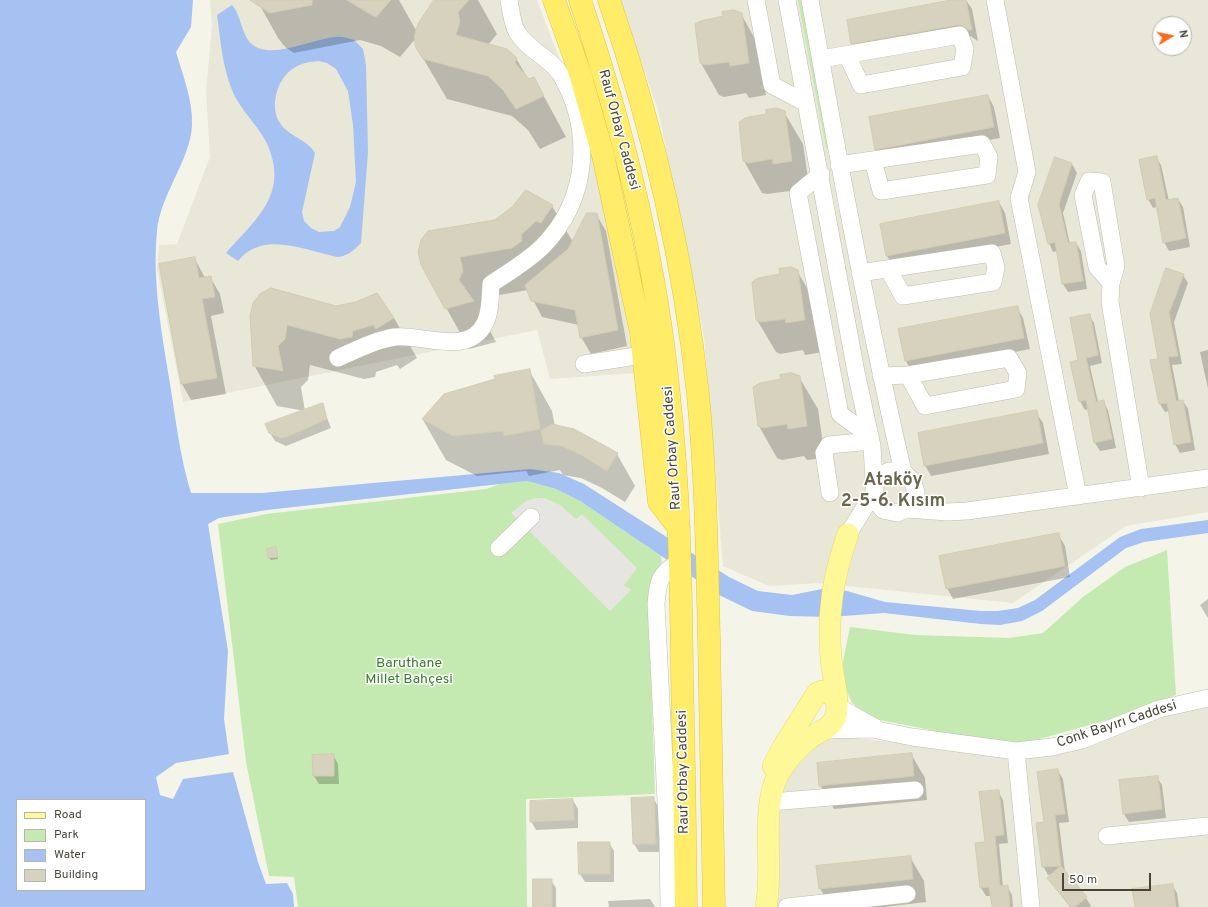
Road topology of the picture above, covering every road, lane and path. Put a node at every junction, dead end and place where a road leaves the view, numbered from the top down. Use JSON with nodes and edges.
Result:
{"nodes":[{"id":1,"x":508,"y":0,"type":"edge"},
{"id":2,"x":554,"y":0,"type":"edge"},
{"id":3,"x":609,"y":0,"type":"edge"},
{"id":4,"x":756,"y":0,"type":"edge"},
{"id":5,"x":787,"y":0,"type":"edge"},
{"id":6,"x":810,"y":0,"type":"edge"},
{"id":7,"x":995,"y":0,"type":"edge"},
{"id":8,"x":581,"y":4,"type":"edge"},
{"id":9,"x":847,"y":55,"type":"junction"},
{"id":10,"x":821,"y":59,"type":"junction"},
{"id":11,"x":806,"y":103,"type":"junction"},
{"id":12,"x":592,"y":115,"type":"junction"},
{"id":13,"x":837,"y":158,"type":"junction"},
{"id":14,"x":873,"y":160,"type":"junction"},
{"id":15,"x":820,"y":170,"type":"junction"},
{"id":16,"x":888,"y":269,"type":"junction"},
{"id":17,"x":860,"y":273,"type":"junction"},
{"id":18,"x":1112,"y":283,"type":"junction"},
{"id":19,"x":643,"y":355,"type":"junction"},
{"id":20,"x":338,"y":358,"type":"dead end"},
{"id":21,"x":584,"y":364,"type":"dead end"},
{"id":22,"x":856,"y":372,"type":"junction"},
{"id":23,"x":880,"y":372,"type":"junction"},
{"id":24,"x":908,"y":375,"type":"junction"},
{"id":25,"x":871,"y":438,"type":"junction"},
{"id":26,"x":903,"y":472,"type":"junction"},
{"id":27,"x":1208,"y":478,"type":"edge"},
{"id":28,"x":1141,"y":488,"type":"junction"},
{"id":29,"x":874,"y":489,"type":"junction"},
{"id":30,"x":916,"y":492,"type":"junction"},
{"id":31,"x":830,"y":493,"type":"dead end"},
{"id":32,"x":1078,"y":496,"type":"junction"},
{"id":33,"x":908,"y":509,"type":"junction"},
{"id":34,"x":883,"y":510,"type":"junction"},
{"id":35,"x":947,"y":512,"type":"junction"},
{"id":36,"x":531,"y":517,"type":"dead end"},
{"id":37,"x":679,"y":528,"type":"junction"},
{"id":38,"x":848,"y":534,"type":"junction"},
{"id":39,"x":499,"y":548,"type":"dead end"},
{"id":40,"x":680,"y":562,"type":"junction"},
{"id":41,"x":830,"y":617,"type":"junction"},
{"id":42,"x":1208,"y":698,"type":"edge"},
{"id":43,"x":812,"y":700,"type":"junction"},
{"id":44,"x":836,"y":700,"type":"junction"},
{"id":45,"x":826,"y":730,"type":"junction"},
{"id":46,"x":883,"y":732,"type":"junction"},
{"id":47,"x":1016,"y":751,"type":"junction"},
{"id":48,"x":915,"y":790,"type":"dead end"},
{"id":49,"x":771,"y":802,"type":"junction"},
{"id":50,"x":1208,"y":826,"type":"edge"},
{"id":51,"x":1107,"y":836,"type":"dead end"},
{"id":52,"x":906,"y":894,"type":"dead end"},
{"id":53,"x":669,"y":907,"type":"edge"},
{"id":54,"x":686,"y":907,"type":"edge"},
{"id":55,"x":714,"y":907,"type":"edge"},
{"id":56,"x":765,"y":907,"type":"edge"},
{"id":57,"x":787,"y":907,"type":"edge"},
{"id":58,"x":1030,"y":907,"type":"edge"}],
"edges":[{"from":1,"to":20,"type":"street"},
{"from":2,"to":12,"type":"highway"},
{"from":3,"to":55,"type":"highway","name":"Rauf Orbay Caddesi"},
{"from":4,"to":11,"type":"street"},
{"from":5,"to":11,"type":"street"},
{"from":6,"to":10,"type":"street"},
{"from":7,"to":32,"type":"street"},
{"from":8,"to":12,"type":"highway"},
{"from":8,"to":37,"type":"highway","name":"Rauf Orbay Caddesi"},
{"from":9,"to":9,"type":"street"},
{"from":9,"to":10,"type":"street"},
{"from":10,"to":13,"type":"street"},
{"from":11,"to":15,"type":"street"},
{"from":12,"to":19,"type":"highway"},
{"from":13,"to":14,"type":"street"},
{"from":13,"to":15,"type":"street"},
{"from":13,"to":17,"type":"street"},
{"from":14,"to":14,"type":"street"},
{"from":15,"to":22,"type":"street"},
{"from":15,"to":25,"type":"street"},
{"from":16,"to":16,"type":"street"},
{"from":16,"to":17,"type":"street"},
{"from":17,"to":23,"type":"street"},
{"from":18,"to":18,"type":"street"},
{"from":18,"to":28,"type":"street"},
{"from":19,"to":21,"type":"street"},
{"from":19,"to":37,"type":"highway"},
{"from":22,"to":23,"type":"street"},
{"from":22,"to":25,"type":"street"},
{"from":23,"to":24,"type":"street"},
{"from":23,"to":26,"type":"street"},
{"from":24,"to":24,"type":"street"},
{"from":25,"to":29,"type":"street"},
{"from":25,"to":31,"type":"street"},
{"from":26,"to":29,"type":"street"},
{"from":26,"to":30,"type":"street"},
{"from":27,"to":28,"type":"street"},
{"from":28,"to":32,"type":"street"},
{"from":29,"to":34,"type":"street"},
{"from":29,"to":38,"type":"street"},
{"from":30,"to":33,"type":"street"},
{"from":30,"to":35,"type":"street"},
{"from":32,"to":35,"type":"street"},
{"from":33,"to":34,"type":"street"},
{"from":33,"to":35,"type":"street"},
{"from":34,"to":38,"type":"street"},
{"from":36,"to":39,"type":"street"},
{"from":37,"to":40,"type":"highway","name":"Rauf Orbay Caddesi"},
{"from":38,"to":41,"type":"main road"},
{"from":40,"to":53,"type":"street"},
{"from":40,"to":54,"type":"highway","name":"Rauf Orbay Caddesi"},
{"from":41,"to":43,"type":"main road"},
{"from":41,"to":44,"type":"main road"},
{"from":42,"to":47,"type":"street","name":"Conk Bayırı Caddesi"},
{"from":43,"to":44,"type":"main road"},
{"from":43,"to":45,"type":"main road"},
{"from":43,"to":56,"type":"main road"},
{"from":44,"to":45,"type":"main road"},
{"from":44,"to":46,"type":"street","name":"Conk Bayırı Caddesi"},
{"from":45,"to":46,"type":"street","name":"Conk Bayırı Caddesi"},
{"from":45,"to":49,"type":"main road"},
{"from":46,"to":47,"type":"street","name":"Conk Bayırı Caddesi"},
{"from":47,"to":58,"type":"street"},
{"from":48,"to":49,"type":"street"},
{"from":49,"to":56,"type":"main road"},
{"from":50,"to":51,"type":"street"},
{"from":52,"to":57,"type":"street"}]}
